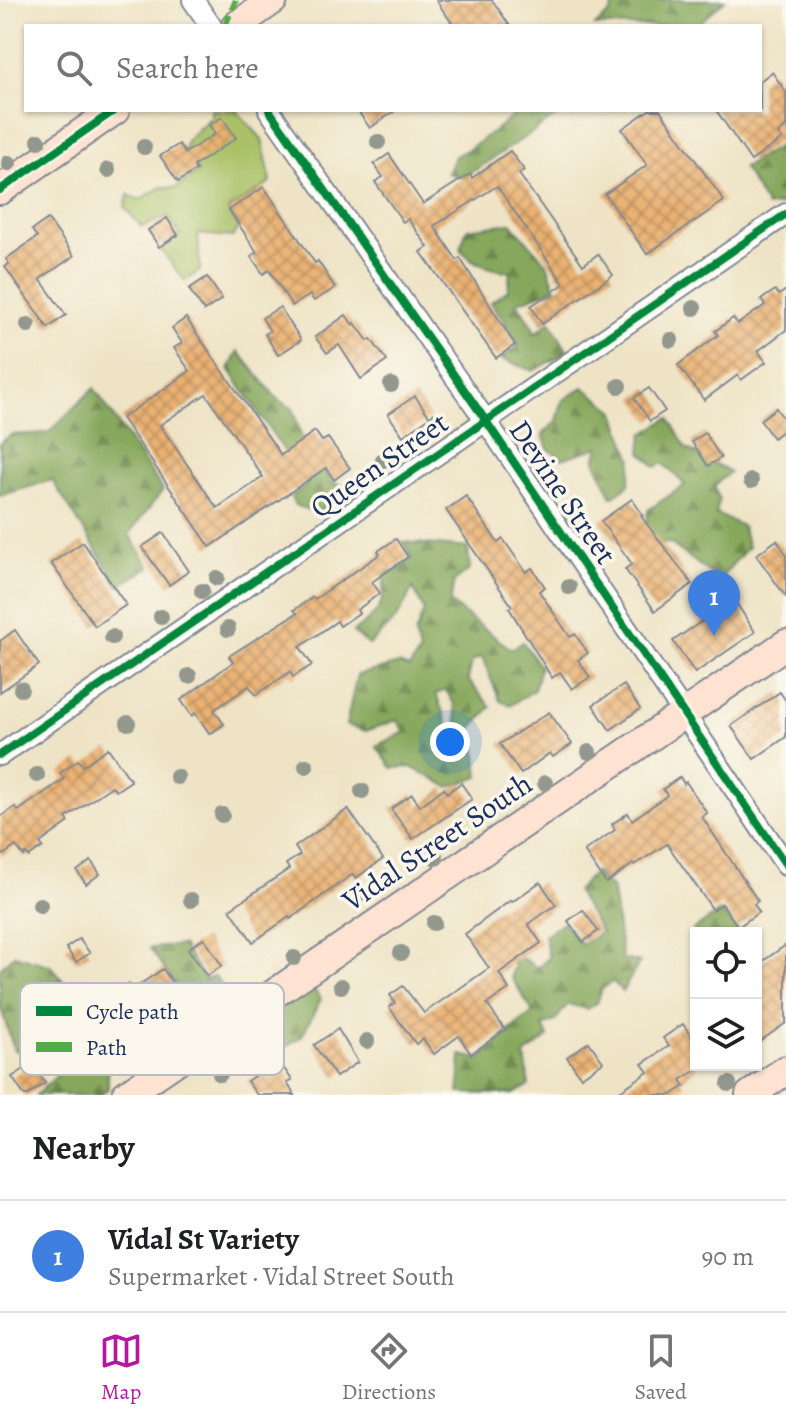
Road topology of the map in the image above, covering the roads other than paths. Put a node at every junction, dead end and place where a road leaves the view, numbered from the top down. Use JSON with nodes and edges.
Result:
{"nodes":[{"id":1,"x":193,"y":0,"type":"edge"},
{"id":2,"x":273,"y":0,"type":"edge"},
{"id":3,"x":210,"y":24,"type":"edge"},
{"id":4,"x":239,"y":24,"type":"edge"},
{"id":5,"x":112,"y":112,"type":"edge"},
{"id":6,"x":270,"y":112,"type":"edge"},
{"id":7,"x":0,"y":190,"type":"edge"},
{"id":8,"x":786,"y":214,"type":"edge"},
{"id":9,"x":486,"y":421,"type":"junction"},
{"id":10,"x":786,"y":644,"type":"edge"},
{"id":11,"x":685,"y":714,"type":"junction"},
{"id":12,"x":0,"y":755,"type":"edge"},
{"id":13,"x":786,"y":865,"type":"edge"},
{"id":14,"x":284,"y":987,"type":"edge"},
{"id":15,"x":786,"y":1070,"type":"edge"},
{"id":16,"x":155,"y":1075,"type":"edge"},
{"id":17,"x":126,"y":1095,"type":"edge"},
{"id":18,"x":750,"y":1095,"type":"edge"}],
"edges":[{"from":1,"to":3,"type":"street"},
{"from":2,"to":4,"type":"main road"},
{"from":5,"to":7,"type":"main road"},
{"from":6,"to":9,"type":"street","name":"Devine Street"},
{"from":8,"to":9,"type":"street","name":"Queen Street"},
{"from":9,"to":11,"type":"street","name":"Devine Street"},
{"from":9,"to":12,"type":"street","name":"Queen Street"},
{"from":10,"to":11,"type":"main road","name":"Vidal Street South"},
{"from":11,"to":13,"type":"street","name":"Devine Street"},
{"from":11,"to":14,"type":"main road","name":"Vidal Street South"},
{"from":15,"to":18,"type":"main road"},
{"from":16,"to":17,"type":"main road","name":"Vidal Street South"}]}
